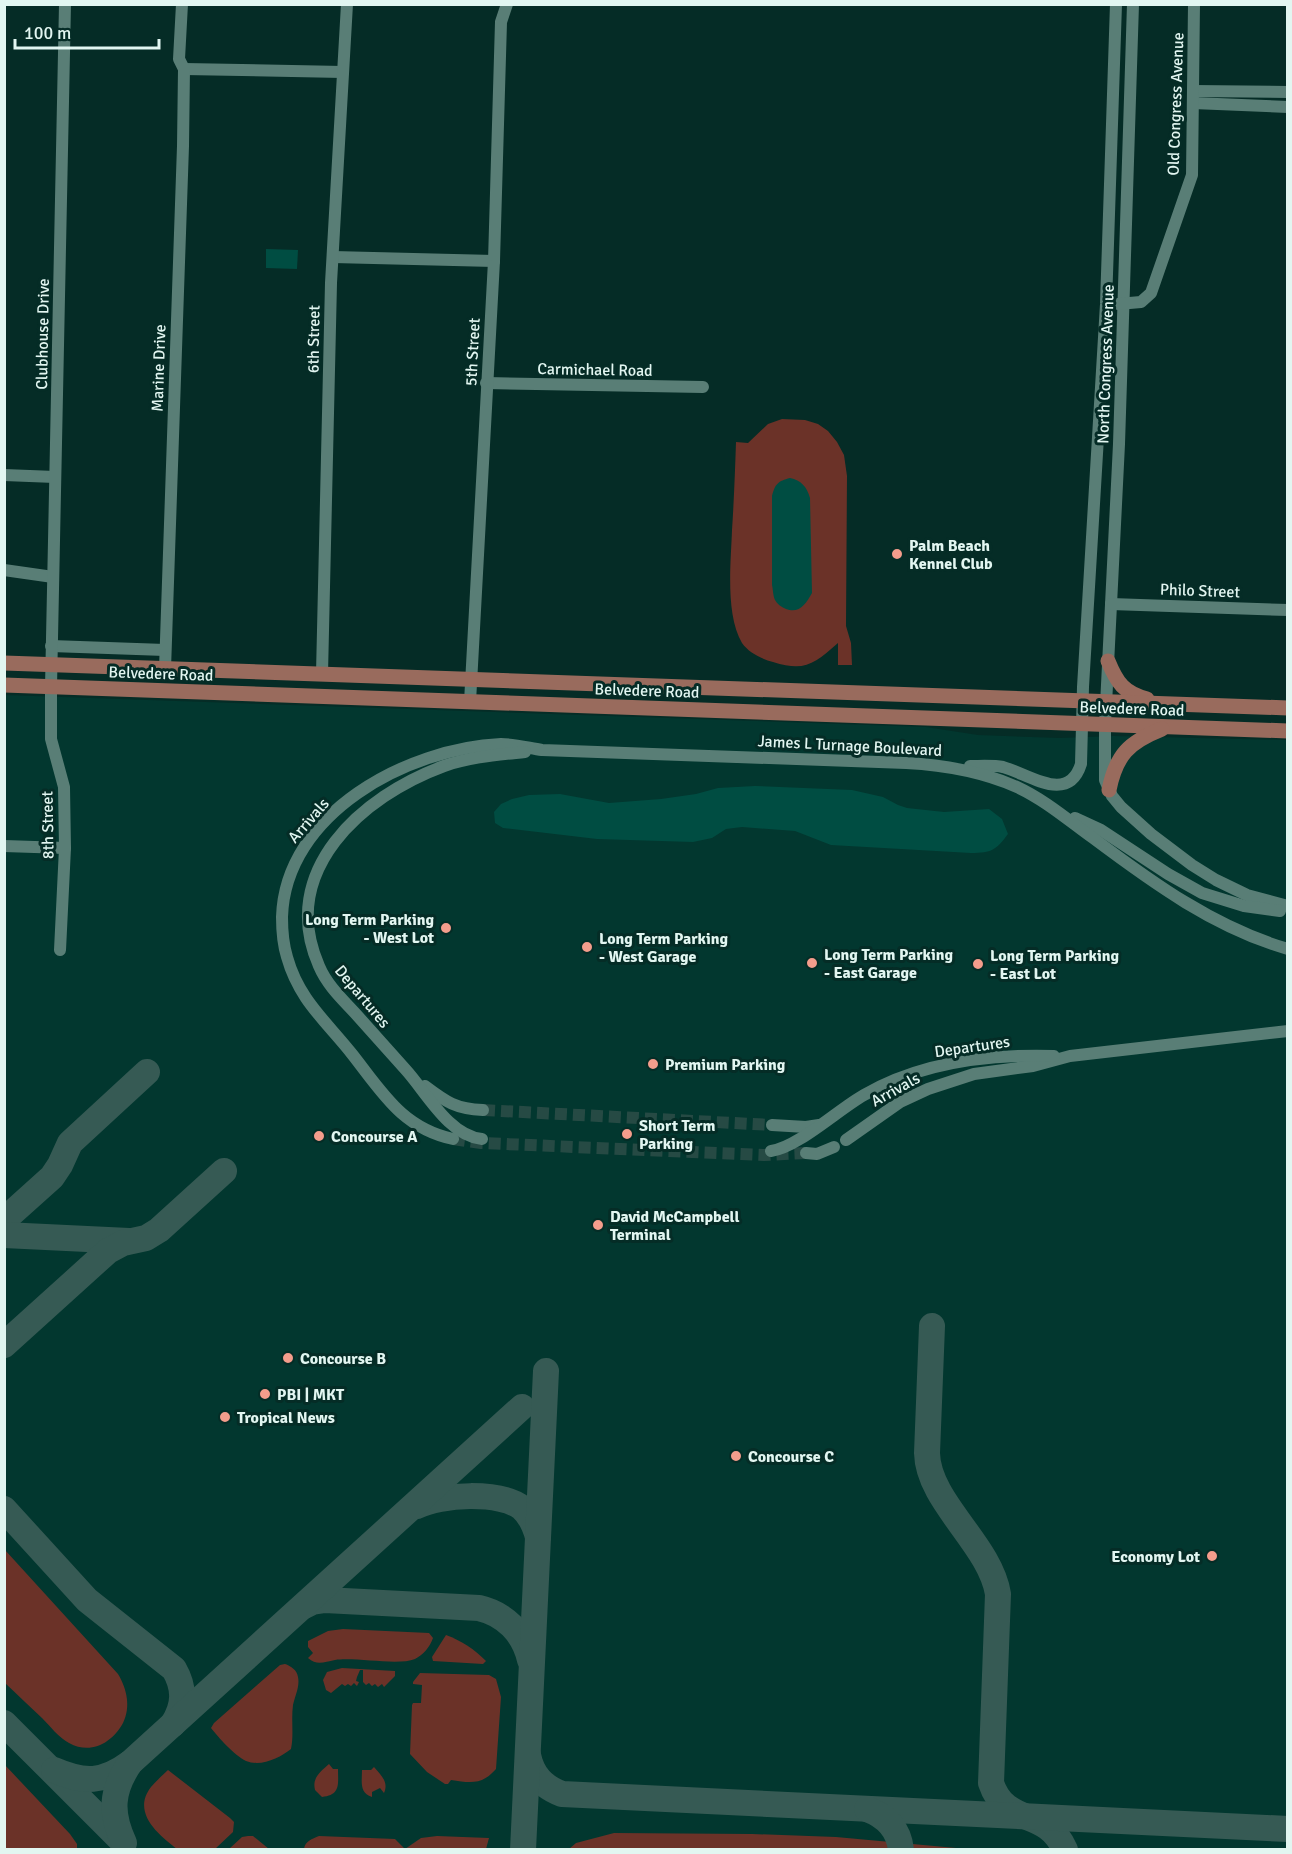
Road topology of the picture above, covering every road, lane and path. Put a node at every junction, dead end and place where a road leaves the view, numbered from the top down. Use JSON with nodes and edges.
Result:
{"nodes":[{"id":1,"x":65,"y":4,"type":"edge"},
{"id":2,"x":182,"y":4,"type":"edge"},
{"id":3,"x":346,"y":4,"type":"edge"},
{"id":4,"x":507,"y":4,"type":"edge"},
{"id":5,"x":1116,"y":4,"type":"edge"},
{"id":6,"x":1133,"y":4,"type":"edge"},
{"id":7,"x":1194,"y":4,"type":"edge"},
{"id":8,"x":184,"y":69,"type":"junction"},
{"id":9,"x":343,"y":72,"type":"junction"},
{"id":10,"x":1287,"y":92,"type":"edge"},
{"id":11,"x":1193,"y":97,"type":"junction"},
{"id":12,"x":1287,"y":107,"type":"edge"},
{"id":13,"x":333,"y":256,"type":"junction"},
{"id":14,"x":494,"y":261,"type":"junction"},
{"id":15,"x":1106,"y":304,"type":"junction"},
{"id":16,"x":1123,"y":304,"type":"junction"},
{"id":17,"x":486,"y":383,"type":"junction"},
{"id":18,"x":703,"y":387,"type":"dead end"},
{"id":19,"x":4,"y":476,"type":"edge"},
{"id":20,"x":55,"y":477,"type":"junction"},
{"id":21,"x":4,"y":570,"type":"edge"},
{"id":22,"x":53,"y":577,"type":"junction"},
{"id":23,"x":1111,"y":604,"type":"junction"},
{"id":24,"x":1287,"y":610,"type":"edge"},
{"id":25,"x":51,"y":646,"type":"junction"},
{"id":26,"x":165,"y":650,"type":"junction"},
{"id":27,"x":1108,"y":661,"type":"junction"},
{"id":28,"x":4,"y":663,"type":"edge"},
{"id":29,"x":51,"y":664,"type":"junction"},
{"id":30,"x":165,"y":669,"type":"junction"},
{"id":31,"x":322,"y":674,"type":"junction"},
{"id":32,"x":471,"y":680,"type":"junction"},
{"id":33,"x":4,"y":685,"type":"edge"},
{"id":34,"x":51,"y":687,"type":"junction"},
{"id":35,"x":1083,"y":701,"type":"junction"},
{"id":36,"x":470,"y":702,"type":"junction"},
{"id":37,"x":1106,"y":702,"type":"junction"},
{"id":38,"x":1164,"y":704,"type":"junction"},
{"id":39,"x":1287,"y":708,"type":"edge"},
{"id":40,"x":1083,"y":724,"type":"junction"},
{"id":41,"x":1105,"y":725,"type":"junction"},
{"id":42,"x":1168,"y":727,"type":"junction"},
{"id":43,"x":1287,"y":731,"type":"edge"},
{"id":44,"x":542,"y":750,"type":"junction"},
{"id":45,"x":941,"y":765,"type":"junction"},
{"id":46,"x":1108,"y":790,"type":"junction"},
{"id":47,"x":1056,"y":809,"type":"junction"},
{"id":48,"x":4,"y":846,"type":"edge"},
{"id":49,"x":65,"y":848,"type":"junction"},
{"id":50,"x":1287,"y":906,"type":"edge"},
{"id":51,"x":1287,"y":912,"type":"edge"},
{"id":52,"x":1287,"y":949,"type":"edge"},
{"id":53,"x":60,"y":950,"type":"dead end"},
{"id":54,"x":1287,"y":1031,"type":"edge"},
{"id":55,"x":1070,"y":1056,"type":"junction"},
{"id":56,"x":412,"y":1077,"type":"junction"},
{"id":57,"x":483,"y":1110,"type":"tunnel mouth"},
{"id":58,"x":772,"y":1125,"type":"tunnel mouth"},
{"id":59,"x":820,"y":1125,"type":"junction"},
{"id":60,"x":453,"y":1139,"type":"tunnel mouth"},
{"id":61,"x":482,"y":1139,"type":"dead end"},
{"id":62,"x":846,"y":1140,"type":"dead end"},
{"id":63,"x":834,"y":1147,"type":"dead end"},
{"id":64,"x":771,"y":1151,"type":"dead end"},
{"id":65,"x":806,"y":1153,"type":"tunnel mouth"}],
"edges":[{"from":1,"to":20,"type":"street","name":"Clubhouse Drive"},
{"from":2,"to":8,"type":"street","name":"Marine Drive"},
{"from":3,"to":9,"type":"street","name":"6th Street"},
{"from":4,"to":14,"type":"street","name":"5th Street"},
{"from":5,"to":15,"type":"street","name":"North Congress Avenue"},
{"from":6,"to":16,"type":"street","name":"North Congress Avenue"},
{"from":7,"to":11,"type":"street","name":"Old Congress Avenue"},
{"from":8,"to":9,"type":"street"},
{"from":8,"to":26,"type":"street","name":"Marine Drive"},
{"from":9,"to":13,"type":"street","name":"6th Street"},
{"from":10,"to":11,"type":"street"},
{"from":11,"to":12,"type":"street"},
{"from":11,"to":16,"type":"street","name":"Old Congress Avenue"},
{"from":13,"to":14,"type":"street"},
{"from":13,"to":31,"type":"street","name":"6th Street"},
{"from":14,"to":17,"type":"street","name":"5th Street"},
{"from":15,"to":16,"type":"street","name":"Old Congress Avenue"},
{"from":15,"to":35,"type":"street","name":"North Congress Avenue"},
{"from":16,"to":23,"type":"street","name":"North Congress Avenue"},
{"from":17,"to":18,"type":"street","name":"Carmichael Road"},
{"from":17,"to":32,"type":"street","name":"5th Street"},
{"from":19,"to":20,"type":"street"},
{"from":20,"to":22,"type":"street","name":"Clubhouse Drive"},
{"from":21,"to":22,"type":"street"},
{"from":22,"to":25,"type":"street","name":"Clubhouse Drive"},
{"from":23,"to":24,"type":"street","name":"Philo Street"},
{"from":23,"to":27,"type":"street","name":"North Congress Avenue"},
{"from":25,"to":26,"type":"street"},
{"from":25,"to":29,"type":"street","name":"Clubhouse Drive"},
{"from":26,"to":30,"type":"street","name":"Marine Drive"},
{"from":27,"to":37,"type":"street","name":"North Congress Avenue"},
{"from":27,"to":38,"type":"main road"},
{"from":28,"to":29,"type":"main road","name":"Belvedere Road"},
{"from":29,"to":30,"type":"main road","name":"Belvedere Road"},
{"from":29,"to":34,"type":"street","name":"8th Street"},
{"from":30,"to":31,"type":"main road","name":"Belvedere Road"},
{"from":31,"to":32,"type":"main road","name":"Belvedere Road"},
{"from":32,"to":35,"type":"main road","name":"Belvedere Road"},
{"from":32,"to":36,"type":"street","name":"5th Street"},
{"from":33,"to":34,"type":"main road","name":"Belvedere Road"},
{"from":34,"to":36,"type":"main road","name":"Belvedere Road"},
{"from":34,"to":49,"type":"street","name":"8th Street"},
{"from":35,"to":37,"type":"main road","name":"Belvedere Road"},
{"from":35,"to":40,"type":"street","name":"North Congress Avenue"},
{"from":36,"to":40,"type":"main road","name":"Belvedere Road"},
{"from":37,"to":38,"type":"main road","name":"Belvedere Road"},
{"from":37,"to":41,"type":"street","name":"North Congress Avenue"},
{"from":38,"to":39,"type":"main road","name":"Belvedere Road"},
{"from":40,"to":41,"type":"main road","name":"Belvedere Road"},
{"from":40,"to":45,"type":"street","name":"North Congress Avenue"},
{"from":41,"to":42,"type":"main road","name":"Belvedere Road"},
{"from":41,"to":46,"type":"street","name":"North Congress Avenue"},
{"from":42,"to":43,"type":"main road","name":"Belvedere Road"},
{"from":42,"to":46,"type":"main road"},
{"from":44,"to":45,"type":"street","name":"James L Turnage Boulevard"},
{"from":44,"to":56,"type":"street","name":"Departures"},
{"from":44,"to":60,"type":"street","name":"Arrivals"},
{"from":45,"to":47,"type":"street","name":"James L Turnage Boulevard"},
{"from":46,"to":50,"type":"street"},
{"from":47,"to":51,"type":"street"},
{"from":47,"to":52,"type":"street","name":"James L Turnage Boulevard"},
{"from":48,"to":49,"type":"street"},
{"from":49,"to":53,"type":"street","name":"8th Street"},
{"from":54,"to":55,"type":"street"},
{"from":55,"to":59,"type":"street","name":"Departures"},
{"from":55,"to":62,"type":"street","name":"Arrivals"},
{"from":56,"to":57,"type":"street","name":"Departures"},
{"from":56,"to":61,"type":"street","name":"Departures"},
{"from":58,"to":59,"type":"street"},
{"from":59,"to":64,"type":"street","name":"Departures"},
{"from":63,"to":65,"type":"street"}]}
